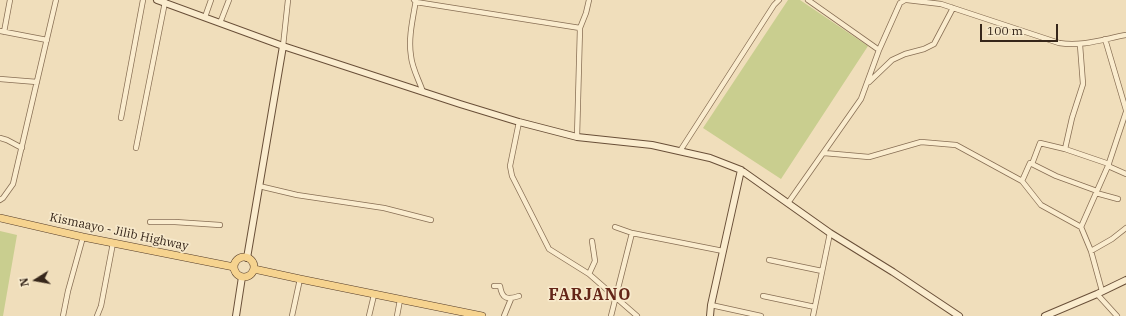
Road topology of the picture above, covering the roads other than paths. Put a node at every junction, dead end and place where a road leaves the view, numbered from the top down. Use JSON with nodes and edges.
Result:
{"nodes":[{"id":1,"x":10,"y":0,"type":"edge"},
{"id":2,"x":56,"y":0,"type":"edge"},
{"id":3,"x":143,"y":0,"type":"edge"},
{"id":4,"x":157,"y":0,"type":"edge"},
{"id":5,"x":211,"y":0,"type":"edge"},
{"id":6,"x":230,"y":0,"type":"edge"},
{"id":7,"x":288,"y":0,"type":"edge"},
{"id":8,"x":589,"y":0,"type":"edge"},
{"id":9,"x":779,"y":0,"type":"edge"},
{"id":10,"x":808,"y":0,"type":"edge"},
{"id":11,"x":906,"y":0,"type":"edge"},
{"id":12,"x":415,"y":1,"type":"edge"},
{"id":13,"x":169,"y":2,"type":"edge"},
{"id":14,"x":953,"y":8,"type":"junction"},
{"id":15,"x":205,"y":17,"type":"junction"},
{"id":16,"x":220,"y":23,"type":"junction"},
{"id":17,"x":580,"y":28,"type":"junction"},
{"id":18,"x":2,"y":31,"type":"edge"},
{"id":19,"x":1126,"y":34,"type":"edge"},
{"id":20,"x":1105,"y":39,"type":"junction"},
{"id":21,"x":47,"y":40,"type":"junction"},
{"id":22,"x":1080,"y":45,"type":"junction"},
{"id":23,"x":283,"y":46,"type":"junction"},
{"id":24,"x":880,"y":50,"type":"junction"},
{"id":25,"x":0,"y":79,"type":"edge"},
{"id":26,"x":37,"y":82,"type":"junction"},
{"id":27,"x":868,"y":83,"type":"junction"},
{"id":28,"x":423,"y":92,"type":"junction"},
{"id":29,"x":1126,"y":114,"type":"edge"},
{"id":30,"x":121,"y":118,"type":"dead end"},
{"id":31,"x":519,"y":122,"type":"junction"},
{"id":32,"x":577,"y":137,"type":"junction"},
{"id":33,"x":0,"y":138,"type":"edge"},
{"id":34,"x":22,"y":148,"type":"junction"},
{"id":35,"x":136,"y":148,"type":"dead end"},
{"id":36,"x":1065,"y":149,"type":"junction"},
{"id":37,"x":680,"y":151,"type":"junction"},
{"id":38,"x":824,"y":152,"type":"junction"},
{"id":39,"x":1032,"y":164,"type":"junction"},
{"id":40,"x":1108,"y":165,"type":"junction"},
{"id":41,"x":741,"y":170,"type":"junction"},
{"id":42,"x":1126,"y":174,"type":"edge"},
{"id":43,"x":1022,"y":182,"type":"junction"},
{"id":44,"x":259,"y":186,"type":"junction"},
{"id":45,"x":1097,"y":192,"type":"junction"},
{"id":46,"x":1118,"y":199,"type":"dead end"},
{"id":47,"x":0,"y":200,"type":"edge"},
{"id":48,"x":788,"y":202,"type":"junction"},
{"id":49,"x":0,"y":218,"type":"edge"},
{"id":50,"x":431,"y":220,"type":"dead end"},
{"id":51,"x":150,"y":222,"type":"dead end"},
{"id":52,"x":220,"y":225,"type":"dead end"},
{"id":53,"x":614,"y":227,"type":"dead end"},
{"id":54,"x":1081,"y":227,"type":"junction"},
{"id":55,"x":1126,"y":228,"type":"edge"},
{"id":56,"x":632,"y":233,"type":"junction"},
{"id":57,"x":830,"y":233,"type":"junction"},
{"id":58,"x":83,"y":237,"type":"junction"},
{"id":59,"x":592,"y":241,"type":"dead end"},
{"id":60,"x":113,"y":243,"type":"junction"},
{"id":61,"x":723,"y":251,"type":"junction"},
{"id":62,"x":1091,"y":251,"type":"junction"},
{"id":63,"x":247,"y":258,"type":"junction"},
{"id":64,"x":769,"y":260,"type":"dead end"},
{"id":65,"x":234,"y":267,"type":"junction"},
{"id":66,"x":254,"y":269,"type":"junction"},
{"id":67,"x":822,"y":271,"type":"junction"},
{"id":68,"x":590,"y":274,"type":"junction"},
{"id":69,"x":242,"y":277,"type":"junction"},
{"id":70,"x":300,"y":279,"type":"junction"},
{"id":71,"x":1126,"y":280,"type":"edge"},
{"id":72,"x":494,"y":286,"type":"dead end"},
{"id":73,"x":1100,"y":292,"type":"junction"},
{"id":74,"x":374,"y":295,"type":"junction"},
{"id":75,"x":519,"y":296,"type":"dead end"},
{"id":76,"x":763,"y":296,"type":"dead end"},
{"id":77,"x":616,"y":298,"type":"junction"},
{"id":78,"x":511,"y":299,"type":"junction"},
{"id":79,"x":400,"y":300,"type":"junction"},
{"id":80,"x":711,"y":305,"type":"junction"},
{"id":81,"x":815,"y":306,"type":"junction"},
{"id":82,"x":63,"y":316,"type":"edge"},
{"id":83,"x":98,"y":316,"type":"edge"},
{"id":84,"x":236,"y":316,"type":"edge"},
{"id":85,"x":292,"y":316,"type":"edge"},
{"id":86,"x":370,"y":316,"type":"edge"},
{"id":87,"x":397,"y":316,"type":"edge"},
{"id":88,"x":482,"y":316,"type":"edge"},
{"id":89,"x":504,"y":316,"type":"edge"},
{"id":90,"x":611,"y":316,"type":"edge"},
{"id":91,"x":637,"y":316,"type":"edge"},
{"id":92,"x":710,"y":316,"type":"edge"},
{"id":93,"x":761,"y":316,"type":"edge"},
{"id":94,"x":813,"y":316,"type":"edge"},
{"id":95,"x":959,"y":316,"type":"edge"},
{"id":96,"x":1045,"y":316,"type":"edge"},
{"id":97,"x":1117,"y":316,"type":"edge"}],
"edges":[{"from":1,"to":18,"type":"street"},
{"from":2,"to":21,"type":"street"},
{"from":3,"to":30,"type":"street"},
{"from":4,"to":13,"type":"street"},
{"from":5,"to":15,"type":"street"},
{"from":6,"to":16,"type":"street"},
{"from":7,"to":23,"type":"street"},
{"from":8,"to":17,"type":"street"},
{"from":9,"to":37,"type":"street"},
{"from":10,"to":24,"type":"street"},
{"from":11,"to":14,"type":"street"},
{"from":11,"to":24,"type":"street"},
{"from":12,"to":17,"type":"street"},
{"from":12,"to":28,"type":"street"},
{"from":13,"to":15,"type":"street"},
{"from":13,"to":35,"type":"street"},
{"from":14,"to":22,"type":"street"},
{"from":14,"to":27,"type":"street"},
{"from":15,"to":16,"type":"street"},
{"from":16,"to":23,"type":"street"},
{"from":17,"to":32,"type":"street"},
{"from":18,"to":21,"type":"street"},
{"from":19,"to":20,"type":"street"},
{"from":20,"to":22,"type":"street"},
{"from":20,"to":29,"type":"street"},
{"from":21,"to":26,"type":"street"},
{"from":22,"to":36,"type":"street"},
{"from":23,"to":28,"type":"street"},
{"from":23,"to":44,"type":"street"},
{"from":24,"to":27,"type":"street"},
{"from":25,"to":26,"type":"street"},
{"from":26,"to":34,"type":"street"},
{"from":27,"to":38,"type":"street"},
{"from":28,"to":31,"type":"street"},
{"from":29,"to":40,"type":"street"},
{"from":31,"to":32,"type":"street"},
{"from":31,"to":68,"type":"street"},
{"from":32,"to":37,"type":"street"},
{"from":33,"to":34,"type":"street"},
{"from":34,"to":47,"type":"street"},
{"from":36,"to":39,"type":"street"},
{"from":36,"to":40,"type":"street"},
{"from":37,"to":41,"type":"street"},
{"from":38,"to":43,"type":"street"},
{"from":38,"to":48,"type":"street"},
{"from":39,"to":43,"type":"street"},
{"from":39,"to":45,"type":"street"},
{"from":40,"to":42,"type":"street"},
{"from":40,"to":45,"type":"street"},
{"from":41,"to":48,"type":"street"},
{"from":41,"to":61,"type":"street"},
{"from":43,"to":54,"type":"street"},
{"from":44,"to":50,"type":"street"},
{"from":44,"to":63,"type":"street"},
{"from":45,"to":46,"type":"street"},
{"from":45,"to":54,"type":"street"},
{"from":48,"to":57,"type":"street"},
{"from":49,"to":58,"type":"main road","name":"Kismaayo - Jilib Highway"},
{"from":51,"to":52,"type":"street"},
{"from":53,"to":56,"type":"street"},
{"from":54,"to":62,"type":"street"},
{"from":55,"to":62,"type":"street"},
{"from":56,"to":61,"type":"street"},
{"from":56,"to":77,"type":"street"},
{"from":57,"to":67,"type":"street"},
{"from":57,"to":95,"type":"street"},
{"from":58,"to":60,"type":"main road","name":"Kismaayo - Jilib Highway"},
{"from":58,"to":82,"type":"street"},
{"from":59,"to":68,"type":"street"},
{"from":60,"to":65,"type":"main road","name":"Kismaayo - Jilib Highway"},
{"from":60,"to":83,"type":"street"},
{"from":61,"to":80,"type":"street"},
{"from":62,"to":73,"type":"street"},
{"from":63,"to":65,"type":"main road"},
{"from":63,"to":66,"type":"main road"},
{"from":64,"to":67,"type":"street"},
{"from":65,"to":69,"type":"main road"},
{"from":66,"to":69,"type":"main road"},
{"from":66,"to":70,"type":"main road"},
{"from":67,"to":81,"type":"street"},
{"from":68,"to":77,"type":"street"},
{"from":69,"to":84,"type":"street"},
{"from":70,"to":74,"type":"main road"},
{"from":70,"to":85,"type":"street"},
{"from":71,"to":73,"type":"street"},
{"from":72,"to":78,"type":"street"},
{"from":73,"to":96,"type":"street"},
{"from":73,"to":97,"type":"street"},
{"from":74,"to":79,"type":"main road"},
{"from":74,"to":86,"type":"street"},
{"from":75,"to":78,"type":"street"},
{"from":76,"to":81,"type":"street"},
{"from":77,"to":90,"type":"street"},
{"from":77,"to":91,"type":"street"},
{"from":78,"to":89,"type":"street"},
{"from":79,"to":87,"type":"street"},
{"from":79,"to":88,"type":"main road"},
{"from":80,"to":92,"type":"street"},
{"from":80,"to":93,"type":"street"},
{"from":81,"to":94,"type":"street"}]}
